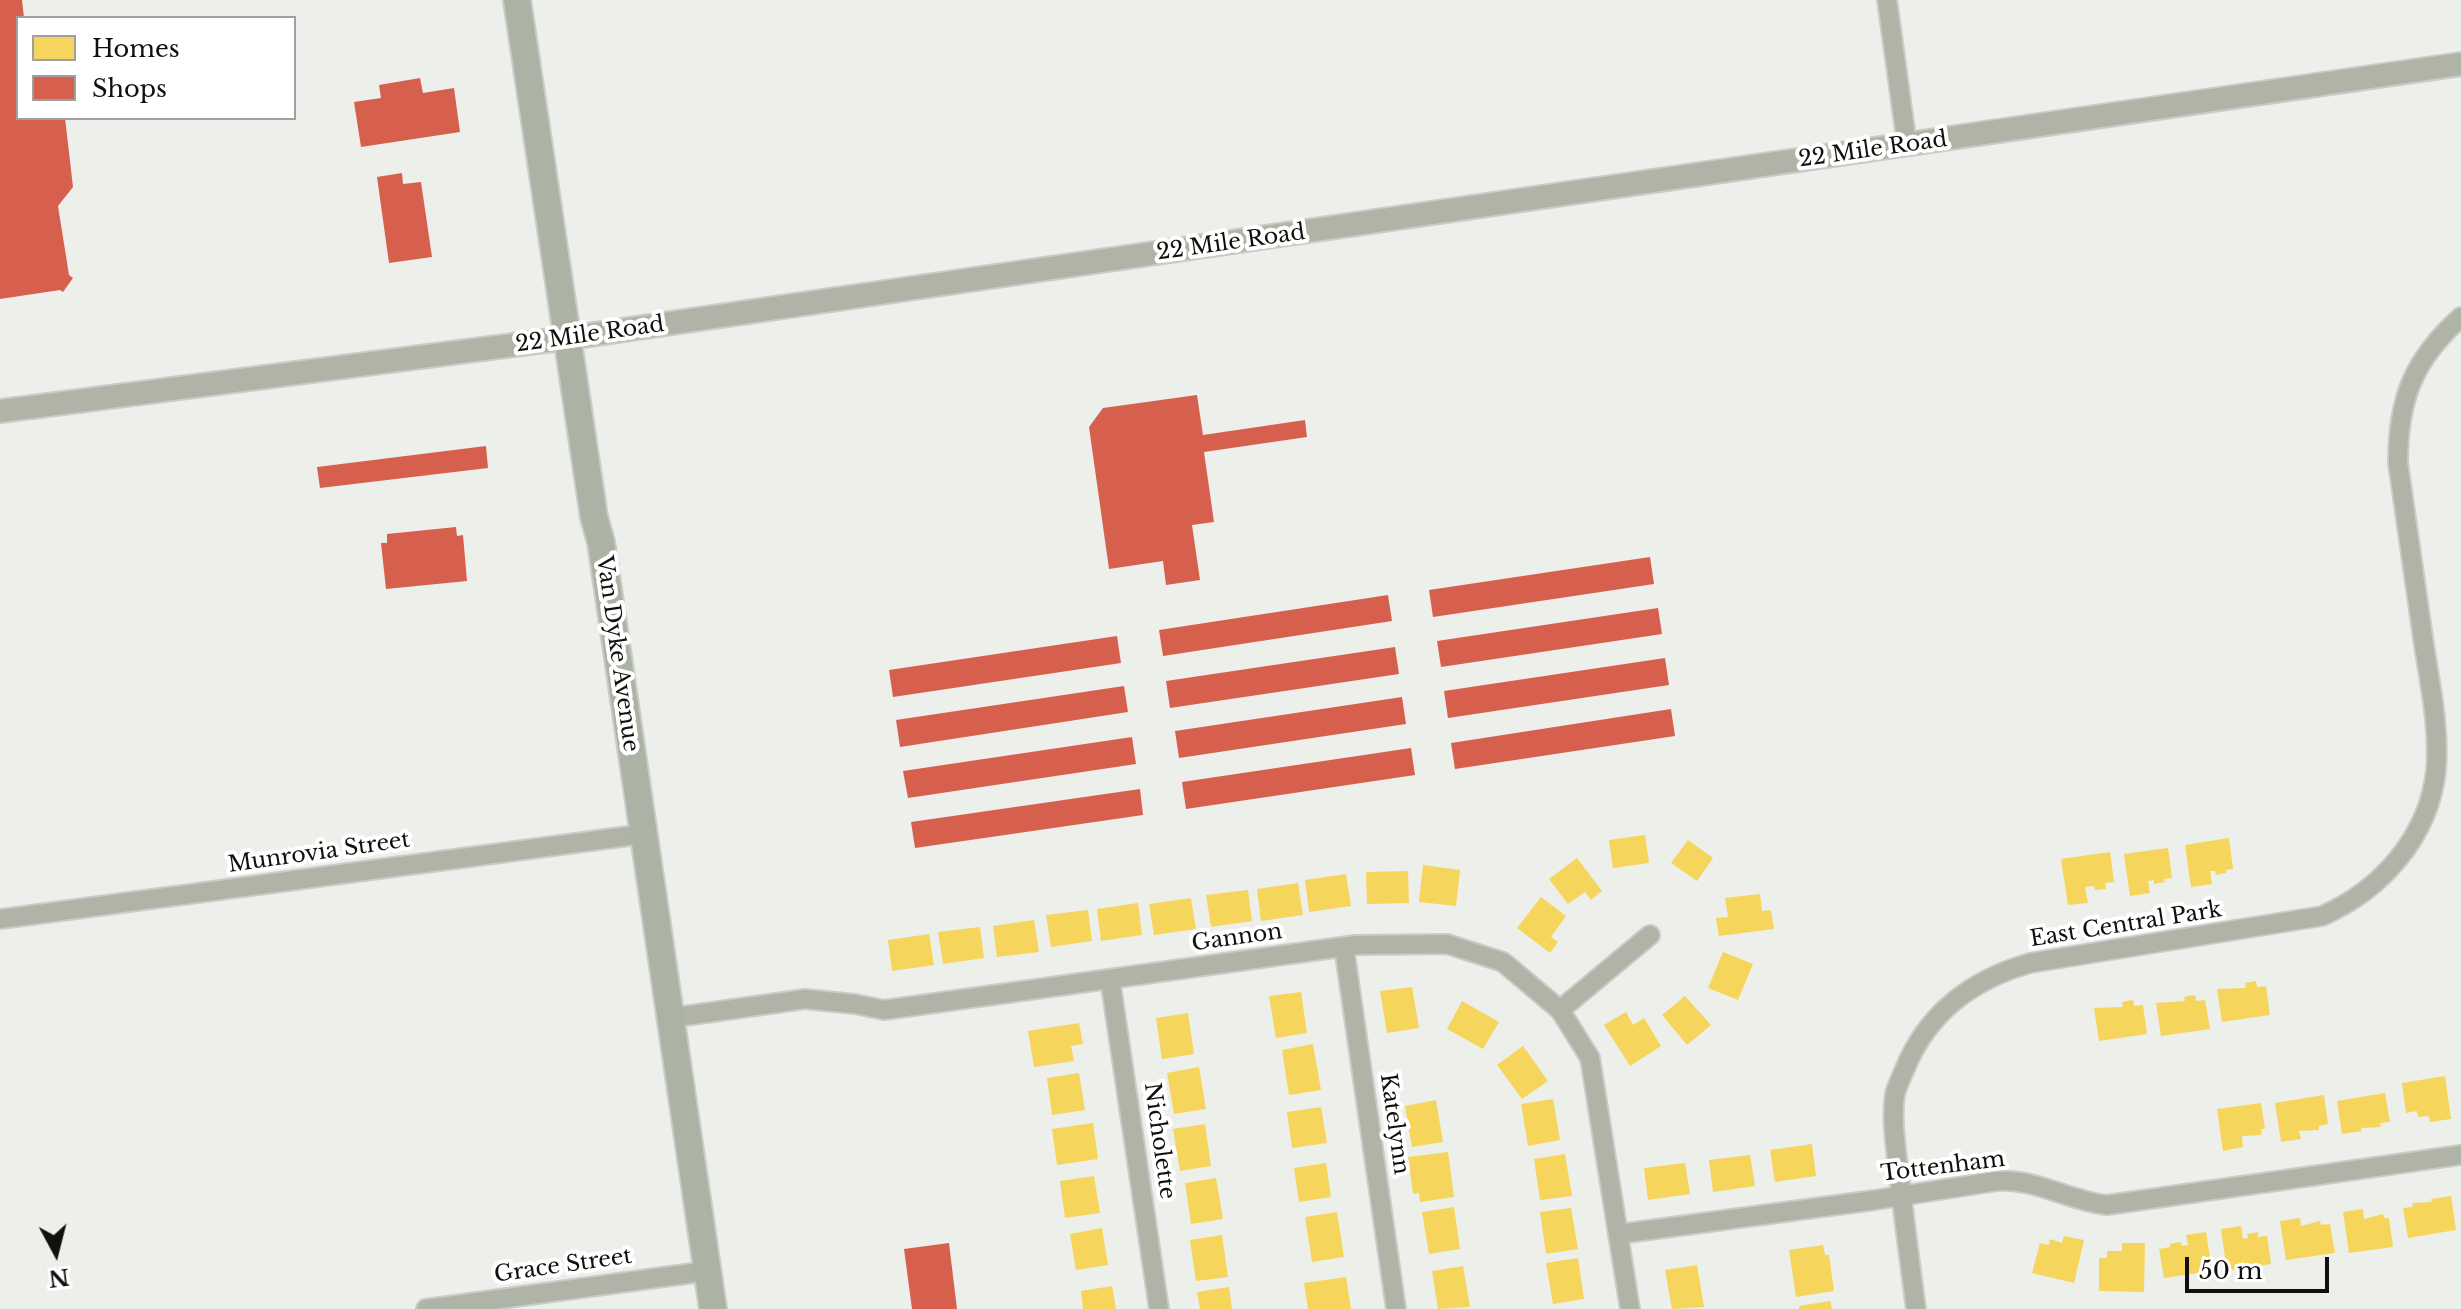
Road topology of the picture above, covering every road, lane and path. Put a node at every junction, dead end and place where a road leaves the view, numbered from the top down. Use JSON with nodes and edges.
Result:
{"nodes":[{"id":1,"x":517,"y":0,"type":"edge"},
{"id":2,"x":1887,"y":0,"type":"edge"},
{"id":3,"x":2461,"y":64,"type":"edge"},
{"id":4,"x":1907,"y":145,"type":"junction"},
{"id":5,"x":2461,"y":317,"type":"edge"},
{"id":6,"x":568,"y":338,"type":"junction"},
{"id":7,"x":0,"y":411,"type":"edge"},
{"id":8,"x":644,"y":834,"type":"junction"},
{"id":9,"x":0,"y":919,"type":"edge"},
{"id":10,"x":1650,"y":935,"type":"dead end"},
{"id":11,"x":1344,"y":947,"type":"junction"},
{"id":12,"x":1110,"y":979,"type":"junction"},
{"id":13,"x":1560,"y":1010,"type":"junction"},
{"id":14,"x":670,"y":1018,"type":"junction"},
{"id":15,"x":2461,"y":1155,"type":"edge"},
{"id":16,"x":1901,"y":1195,"type":"junction"},
{"id":17,"x":1619,"y":1234,"type":"junction"},
{"id":18,"x":708,"y":1271,"type":"junction"},
{"id":19,"x":426,"y":1309,"type":"edge"},
{"id":20,"x":713,"y":1309,"type":"edge"},
{"id":21,"x":1159,"y":1309,"type":"edge"},
{"id":22,"x":1396,"y":1309,"type":"edge"},
{"id":23,"x":1630,"y":1309,"type":"edge"},
{"id":24,"x":1916,"y":1309,"type":"edge"}],
"edges":[{"from":1,"to":6,"type":"main road","name":"Van Dyke Avenue"},
{"from":2,"to":4,"type":"street"},
{"from":3,"to":4,"type":"street","name":"22 Mile Road"},
{"from":4,"to":6,"type":"street","name":"22 Mile Road"},
{"from":5,"to":16,"type":"street","name":"East Central Park"},
{"from":6,"to":7,"type":"street","name":"22 Mile Road"},
{"from":6,"to":8,"type":"main road","name":"Van Dyke Avenue"},
{"from":8,"to":9,"type":"street","name":"Munrovia Street"},
{"from":8,"to":14,"type":"main road","name":"Van Dyke Avenue"},
{"from":10,"to":13,"type":"street"},
{"from":11,"to":12,"type":"street","name":"Gannon"},
{"from":11,"to":13,"type":"street","name":"Gannon"},
{"from":11,"to":22,"type":"street","name":"Katelynn"},
{"from":12,"to":14,"type":"street","name":"Gannon"},
{"from":12,"to":21,"type":"street","name":"Nicholette"},
{"from":13,"to":17,"type":"street","name":"Gannon"},
{"from":14,"to":18,"type":"main road","name":"Van Dyke Avenue"},
{"from":15,"to":16,"type":"street","name":"Tottenham"},
{"from":16,"to":17,"type":"street","name":"Tottenham"},
{"from":16,"to":24,"type":"street","name":"East Central Park"},
{"from":17,"to":23,"type":"street","name":"Gannon"},
{"from":18,"to":19,"type":"street","name":"Grace Street"},
{"from":18,"to":20,"type":"main road","name":"Van Dyke Avenue"}]}
